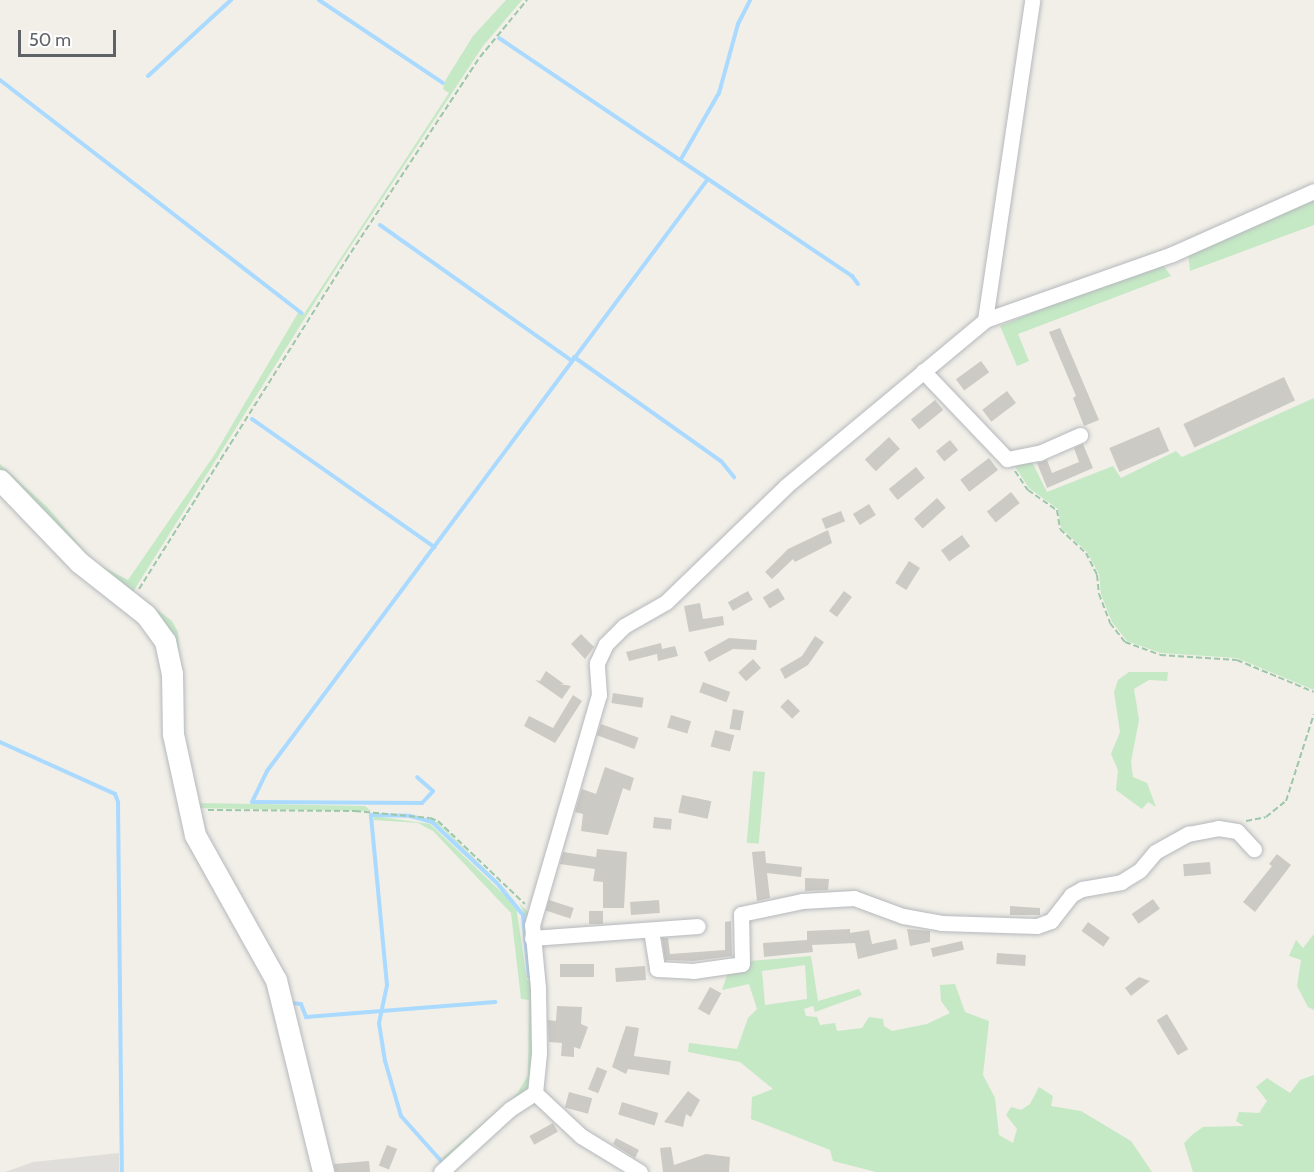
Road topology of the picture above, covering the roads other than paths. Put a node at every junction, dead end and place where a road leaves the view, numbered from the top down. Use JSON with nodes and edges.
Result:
{"nodes":[{"id":1,"x":1032,"y":0,"type":"edge"},
{"id":2,"x":1314,"y":190,"type":"edge"},
{"id":3,"x":985,"y":320,"type":"junction"},
{"id":4,"x":923,"y":370,"type":"junction"},
{"id":5,"x":1080,"y":435,"type":"dead end"},
{"id":6,"x":0,"y":480,"type":"edge"},
{"id":7,"x":1254,"y":849,"type":"dead end"},
{"id":8,"x":698,"y":926,"type":"dead end"},
{"id":9,"x":651,"y":930,"type":"junction"},
{"id":10,"x":532,"y":938,"type":"junction"},
{"id":11,"x":535,"y":1094,"type":"junction"},
{"id":12,"x":323,"y":1172,"type":"edge"},
{"id":13,"x":441,"y":1172,"type":"edge"},
{"id":14,"x":640,"y":1172,"type":"edge"}],
"edges":[{"from":1,"to":3,"type":"street"},
{"from":2,"to":3,"type":"street"},
{"from":3,"to":4,"type":"street"},
{"from":4,"to":5,"type":"street"},
{"from":4,"to":10,"type":"street"},
{"from":6,"to":12,"type":"street"},
{"from":7,"to":9,"type":"street"},
{"from":8,"to":9,"type":"street"},
{"from":9,"to":10,"type":"street"},
{"from":10,"to":11,"type":"street"},
{"from":11,"to":13,"type":"street"},
{"from":11,"to":14,"type":"street"}]}
